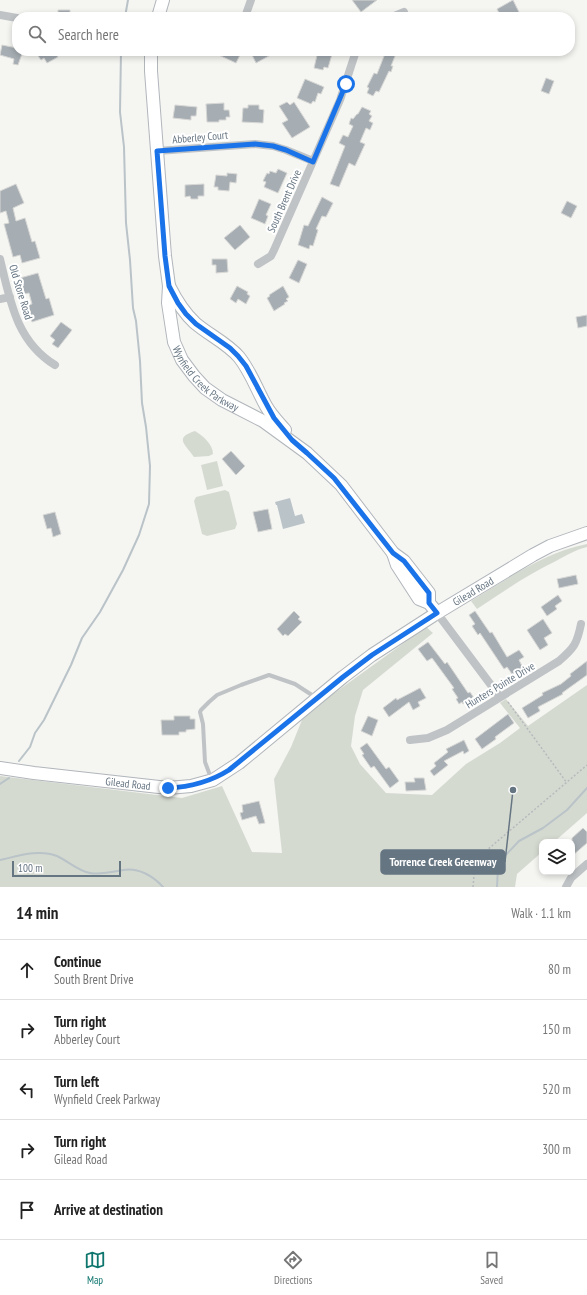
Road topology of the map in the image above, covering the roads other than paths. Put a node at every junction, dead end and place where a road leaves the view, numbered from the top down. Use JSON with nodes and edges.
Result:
{"nodes":[{"id":1,"x":163,"y":0,"type":"edge"},
{"id":2,"x":251,"y":0,"type":"edge"},
{"id":3,"x":159,"y":12,"type":"edge"},
{"id":4,"x":247,"y":12,"type":"edge"},
{"id":5,"x":0,"y":15,"type":"edge"},
{"id":6,"x":12,"y":17,"type":"edge"},
{"id":7,"x":151,"y":56,"type":"edge"},
{"id":8,"x":354,"y":56,"type":"edge"},
{"id":9,"x":157,"y":151,"type":"junction"},
{"id":10,"x":313,"y":162,"type":"junction"},
{"id":11,"x":0,"y":259,"type":"edge"},
{"id":12,"x":258,"y":264,"type":"dead end"},
{"id":13,"x":169,"y":286,"type":"junction"},
{"id":14,"x":10,"y":297,"type":"junction"},
{"id":15,"x":0,"y":299,"type":"edge"},
{"id":16,"x":55,"y":365,"type":"dead end"},
{"id":17,"x":292,"y":440,"type":"junction"},
{"id":18,"x":587,"y":533,"type":"edge"},
{"id":19,"x":437,"y":613,"type":"junction"},
{"id":20,"x":581,"y":624,"type":"dead end"},
{"id":21,"x":317,"y":698,"type":"junction"},
{"id":22,"x":503,"y":698,"type":"junction"},
{"id":23,"x":410,"y":740,"type":"dead end"},
{"id":24,"x":0,"y":768,"type":"edge"},
{"id":25,"x":212,"y":780,"type":"junction"},
{"id":26,"x":587,"y":864,"type":"edge"},
{"id":27,"x":566,"y":887,"type":"edge"}],
"edges":[{"from":1,"to":3,"type":"street"},
{"from":2,"to":4,"type":"street"},
{"from":5,"to":6,"type":"street"},
{"from":7,"to":9,"type":"street","name":"Wynfield Creek Parkway"},
{"from":8,"to":10,"type":"street","name":"South Brent Drive"},
{"from":9,"to":10,"type":"street","name":"Abberley Court"},
{"from":9,"to":13,"type":"street","name":"Wynfield Creek Parkway"},
{"from":10,"to":12,"type":"street","name":"South Brent Drive"},
{"from":11,"to":14,"type":"street","name":"Old Store Road"},
{"from":13,"to":17,"type":"street","name":"Wynfield Creek Parkway"},
{"from":13,"to":17,"type":"street","name":"Wynfield Creek Parkway"},
{"from":14,"to":15,"type":"street"},
{"from":14,"to":16,"type":"street","name":"Old Store Road"},
{"from":17,"to":19,"type":"street","name":"Wynfield Creek Parkway"},
{"from":18,"to":19,"type":"street","name":"Gilead Road"},
{"from":19,"to":21,"type":"street","name":"Gilead Road"},
{"from":19,"to":22,"type":"street","name":"Wynfield Creek Parkway"},
{"from":20,"to":22,"type":"street","name":"Hunters Pointe Drive"},
{"from":21,"to":25,"type":"street","name":"Gilead Road"},
{"from":21,"to":25,"type":"lane"},
{"from":22,"to":23,"type":"street","name":"Hunters Pointe Drive"},
{"from":24,"to":25,"type":"street","name":"Gilead Road"},
{"from":26,"to":27,"type":"street"}]}
